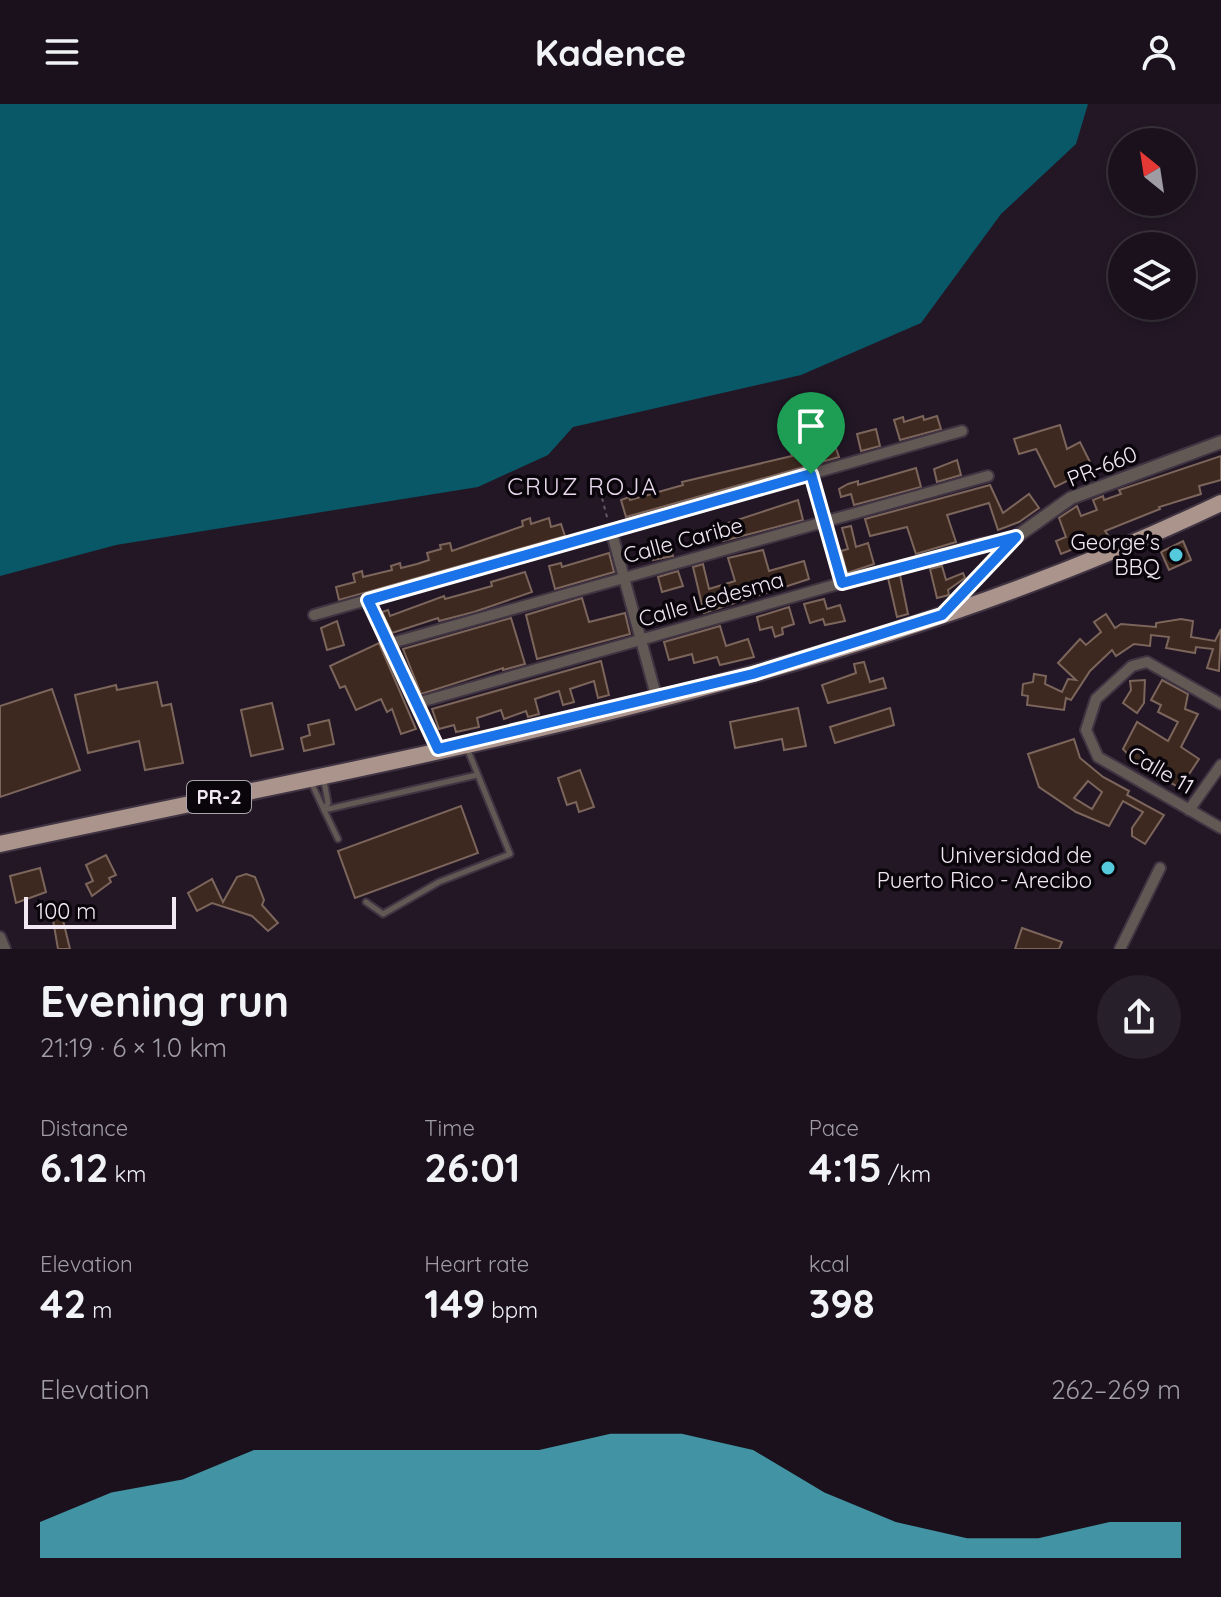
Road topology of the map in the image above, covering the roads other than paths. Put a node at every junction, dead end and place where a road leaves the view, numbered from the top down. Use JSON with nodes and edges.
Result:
{"nodes":[{"id":1,"x":962,"y":431,"type":"dead end"},
{"id":2,"x":1221,"y":442,"type":"edge"},
{"id":3,"x":811,"y":474,"type":"junction"},
{"id":4,"x":988,"y":476,"type":"dead end"},
{"id":5,"x":1221,"y":503,"type":"edge"},
{"id":6,"x":825,"y":522,"type":"junction"},
{"id":7,"x":611,"y":530,"type":"junction"},
{"id":8,"x":1016,"y":537,"type":"junction"},
{"id":9,"x":624,"y":577,"type":"junction"},
{"id":10,"x":842,"y":583,"type":"junction"},
{"id":11,"x":368,"y":600,"type":"junction"},
{"id":12,"x":314,"y":615,"type":"dead end"},
{"id":13,"x":942,"y":615,"type":"junction"},
{"id":14,"x":641,"y":640,"type":"junction"},
{"id":15,"x":388,"y":644,"type":"junction"},
{"id":16,"x":657,"y":699,"type":"junction"},
{"id":17,"x":417,"y":703,"type":"junction"},
{"id":18,"x":1221,"y":704,"type":"edge"},
{"id":19,"x":466,"y":743,"type":"junction"},
{"id":20,"x":438,"y":749,"type":"junction"},
{"id":21,"x":1221,"y":765,"type":"edge"},
{"id":22,"x":477,"y":775,"type":"junction"},
{"id":23,"x":316,"y":776,"type":"junction"},
{"id":24,"x":324,"y":810,"type":"junction"},
{"id":25,"x":1189,"y":810,"type":"junction"},
{"id":26,"x":1221,"y":828,"type":"edge"},
{"id":27,"x":338,"y":839,"type":"dead end"},
{"id":28,"x":0,"y":844,"type":"edge"},
{"id":29,"x":1160,"y":868,"type":"dead end"},
{"id":30,"x":366,"y":902,"type":"dead end"},
{"id":31,"x":0,"y":937,"type":"edge"},
{"id":32,"x":5,"y":949,"type":"edge"},
{"id":33,"x":1120,"y":949,"type":"edge"}],
"edges":[{"from":1,"to":3,"type":"street"},
{"from":2,"to":8,"type":"street","name":"PR-660","number":"PR-660"},
{"from":3,"to":6,"type":"street"},
{"from":3,"to":7,"type":"street"},
{"from":4,"to":6,"type":"street","name":"Calle Caribe"},
{"from":5,"to":13,"type":"main road","number":"PR-2"},
{"from":6,"to":9,"type":"street","name":"Calle Caribe"},
{"from":6,"to":10,"type":"street"},
{"from":7,"to":9,"type":"street"},
{"from":7,"to":11,"type":"street"},
{"from":8,"to":10,"type":"street","name":"Calle Ledesma"},
{"from":8,"to":13,"type":"street","name":"PR-660","number":"PR-660"},
{"from":9,"to":14,"type":"street"},
{"from":9,"to":15,"type":"street","name":"Calle Caribe"},
{"from":10,"to":14,"type":"street","name":"Calle Ledesma"},
{"from":11,"to":12,"type":"street"},
{"from":11,"to":15,"type":"street"},
{"from":13,"to":16,"type":"main road","number":"PR-2"},
{"from":14,"to":16,"type":"street"},
{"from":14,"to":17,"type":"street","name":"Calle Ledesma"},
{"from":15,"to":17,"type":"street"},
{"from":16,"to":19,"type":"main road","number":"PR-2"},
{"from":17,"to":20,"type":"street"},
{"from":18,"to":25,"type":"street","name":"Calle 11"},
{"from":19,"to":20,"type":"main road","number":"PR-2"},
{"from":19,"to":22,"type":"lane"},
{"from":20,"to":23,"type":"main road","number":"PR-2"},
{"from":21,"to":25,"type":"street"},
{"from":22,"to":24,"type":"lane"},
{"from":22,"to":30,"type":"lane"},
{"from":23,"to":24,"type":"lane"},
{"from":23,"to":24,"type":"lane"},
{"from":23,"to":28,"type":"main road","number":"PR-2"},
{"from":24,"to":27,"type":"lane"},
{"from":25,"to":26,"type":"street","name":"Calle 11"},
{"from":29,"to":33,"type":"street"},
{"from":31,"to":32,"type":"street"}]}
